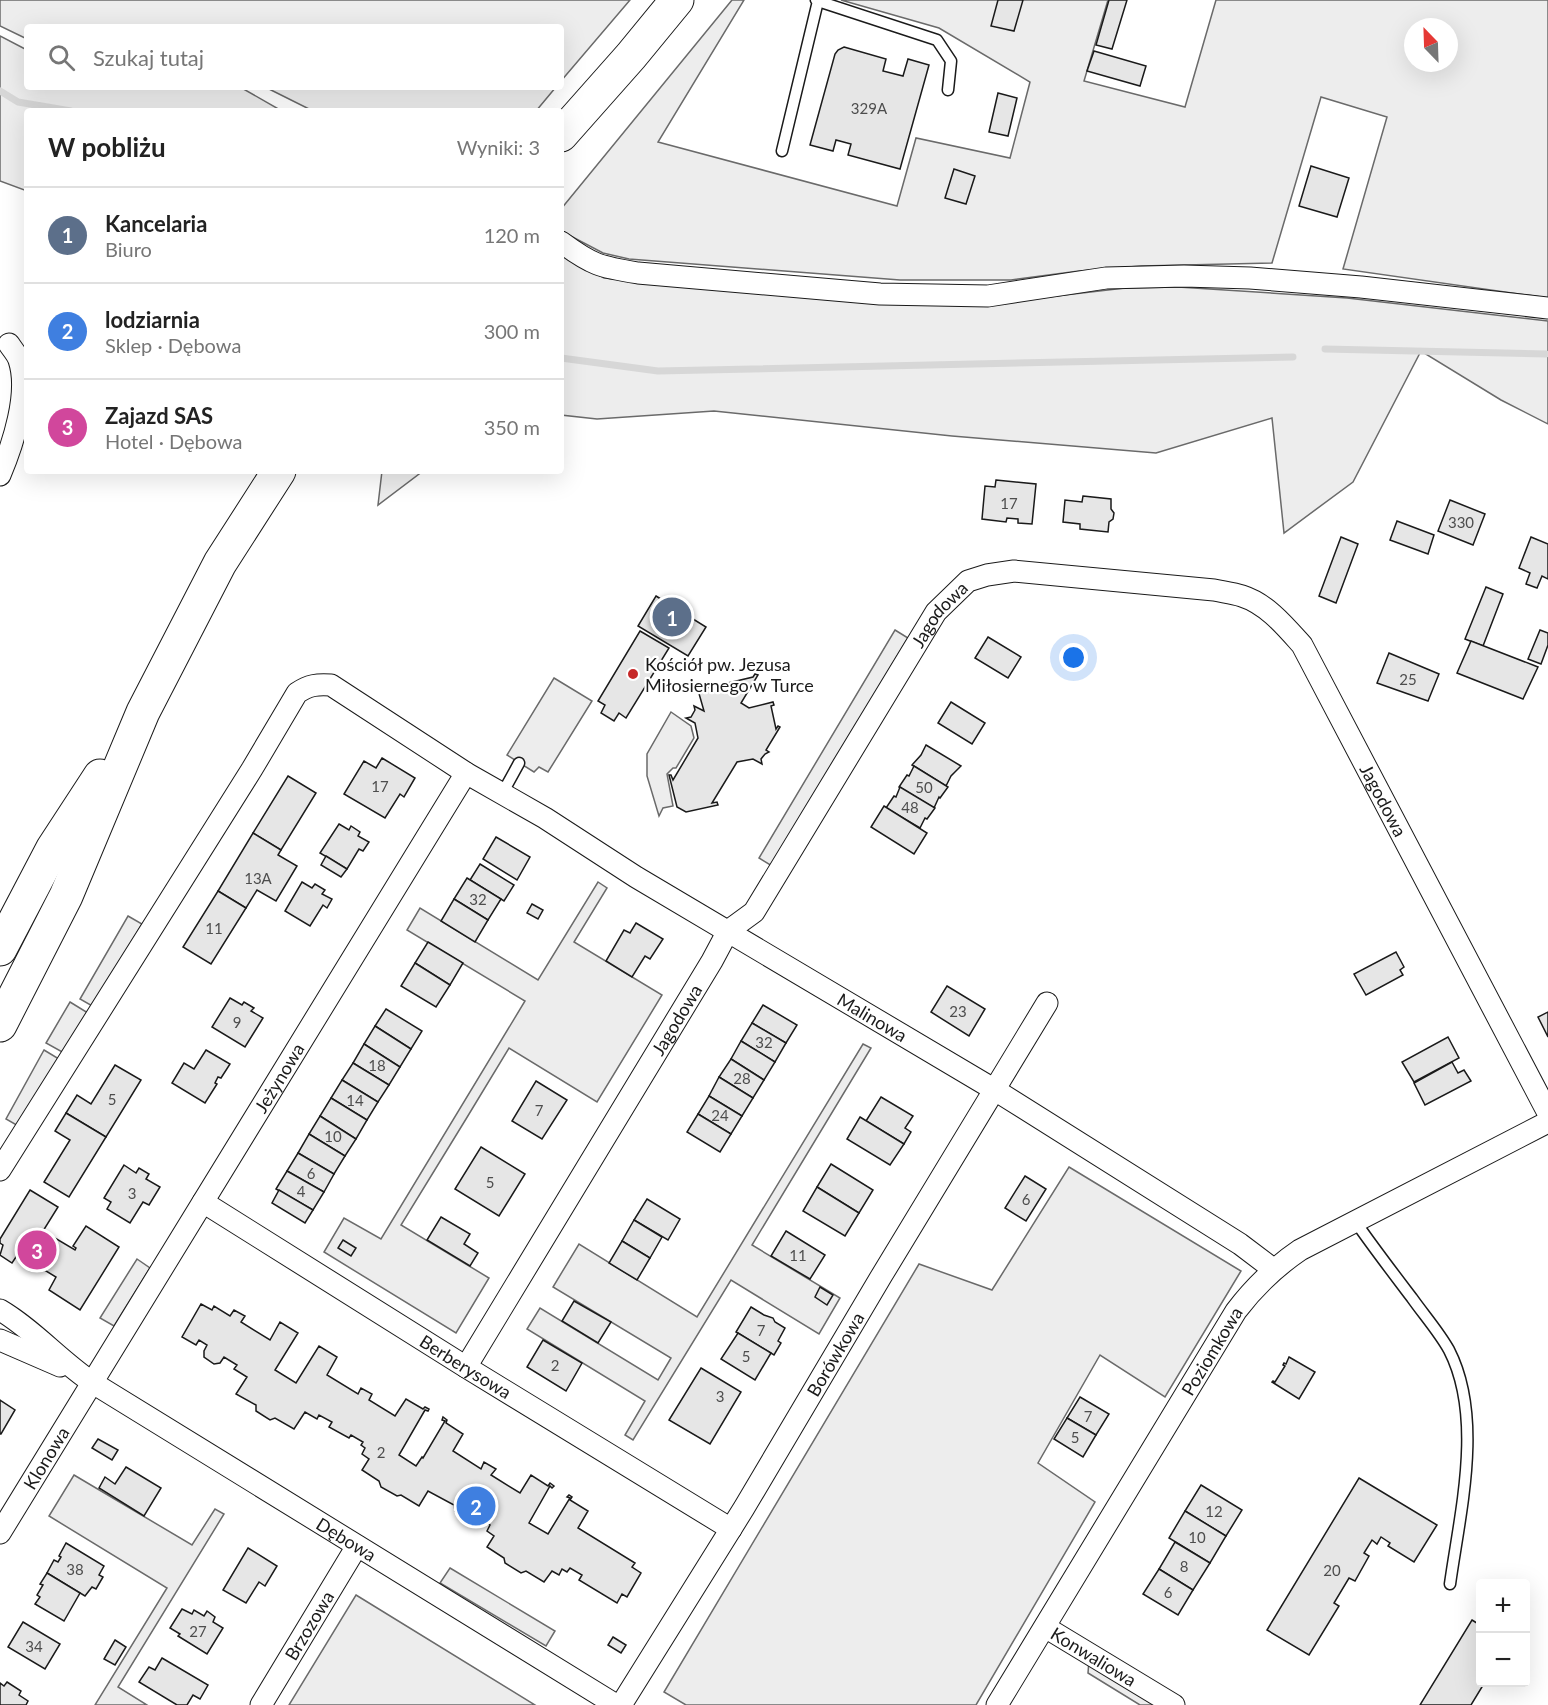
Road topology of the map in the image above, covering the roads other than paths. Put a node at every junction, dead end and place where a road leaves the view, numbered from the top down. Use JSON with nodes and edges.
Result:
{"nodes":[{"id":1,"x":677,"y":0,"type":"edge"},
{"id":2,"x":817,"y":1,"type":"edge"},
{"id":3,"x":948,"y":90,"type":"dead end"},
{"id":4,"x":564,"y":132,"type":"edge"},
{"id":5,"x":782,"y":151,"type":"dead end"},
{"id":6,"x":564,"y":244,"type":"edge"},
{"id":7,"x":1548,"y":308,"type":"edge"},
{"id":8,"x":9,"y":344,"type":"dead end"},
{"id":9,"x":277,"y":474,"type":"edge"},
{"id":10,"x":0,"y":475,"type":"edge"},
{"id":11,"x":143,"y":712,"type":"junction"},
{"id":12,"x":519,"y":763,"type":"dead end"},
{"id":13,"x":466,"y":773,"type":"junction"},
{"id":14,"x":502,"y":794,"type":"junction"},
{"id":15,"x":728,"y":931,"type":"junction"},
{"id":16,"x":0,"y":949,"type":"edge"},
{"id":17,"x":1047,"y":1003,"type":"dead end"},
{"id":18,"x":0,"y":1025,"type":"edge"},
{"id":19,"x":995,"y":1090,"type":"junction"},
{"id":20,"x":1548,"y":1113,"type":"edge"},
{"id":21,"x":1548,"y":1122,"type":"edge"},
{"id":22,"x":0,"y":1170,"type":"edge"},
{"id":23,"x":204,"y":1202,"type":"junction"},
{"id":24,"x":1355,"y":1221,"type":"junction"},
{"id":25,"x":1273,"y":1269,"type":"junction"},
{"id":26,"x":0,"y":1310,"type":"edge"},
{"id":27,"x":0,"y":1340,"type":"edge"},
{"id":28,"x":466,"y":1367,"type":"junction"},
{"id":29,"x":85,"y":1378,"type":"junction"},
{"id":30,"x":731,"y":1529,"type":"junction"},
{"id":31,"x":0,"y":1533,"type":"edge"},
{"id":32,"x":357,"y":1546,"type":"junction"},
{"id":33,"x":1450,"y":1584,"type":"dead end"},
{"id":34,"x":1045,"y":1627,"type":"junction"},
{"id":35,"x":261,"y":1705,"type":"edge"},
{"id":36,"x":616,"y":1705,"type":"edge"},
{"id":37,"x":621,"y":1705,"type":"edge"},
{"id":38,"x":997,"y":1705,"type":"edge"},
{"id":39,"x":1174,"y":1705,"type":"edge"}],
"edges":[{"from":1,"to":4,"type":"main road"},
{"from":2,"to":3,"type":"lane"},
{"from":2,"to":5,"type":"lane"},
{"from":6,"to":7,"type":"street"},
{"from":8,"to":10,"type":"street"},
{"from":9,"to":11,"type":"main road"},
{"from":11,"to":16,"type":"main road"},
{"from":11,"to":18,"type":"main road"},
{"from":12,"to":14,"type":"lane"},
{"from":13,"to":14,"type":"street","name":"Malinowa"},
{"from":13,"to":22,"type":"street","name":"Malinowa"},
{"from":13,"to":23,"type":"street","name":"Jeżynowa"},
{"from":14,"to":15,"type":"street","name":"Malinowa"},
{"from":15,"to":19,"type":"street","name":"Malinowa"},
{"from":15,"to":20,"type":"street","name":"Jagodowa"},
{"from":15,"to":28,"type":"street","name":"Jagodowa"},
{"from":17,"to":19,"type":"street","name":"Borówkowa"},
{"from":19,"to":25,"type":"street","name":"Malinowa"},
{"from":19,"to":30,"type":"street","name":"Borówkowa"},
{"from":21,"to":24,"type":"street","name":"Poziomkowa"},
{"from":23,"to":28,"type":"street","name":"Berberysowa"},
{"from":23,"to":29,"type":"street","name":"Jeżynowa"},
{"from":24,"to":25,"type":"street","name":"Poziomkowa"},
{"from":24,"to":33,"type":"lane"},
{"from":25,"to":34,"type":"street","name":"Poziomkowa"},
{"from":26,"to":29,"type":"street","name":"Dębowa"},
{"from":27,"to":29,"type":"street","name":"Dębowa"},
{"from":28,"to":30,"type":"street","name":"Berberysowa"},
{"from":29,"to":31,"type":"street","name":"Klonowa"},
{"from":29,"to":32,"type":"street","name":"Dębowa"},
{"from":30,"to":37,"type":"street","name":"Borówkowa"},
{"from":32,"to":35,"type":"street","name":"Brzozowa"},
{"from":32,"to":36,"type":"street","name":"Dębowa"},
{"from":34,"to":38,"type":"street","name":"Poziomkowa"},
{"from":34,"to":39,"type":"street","name":"Konwaliowa"}]}
